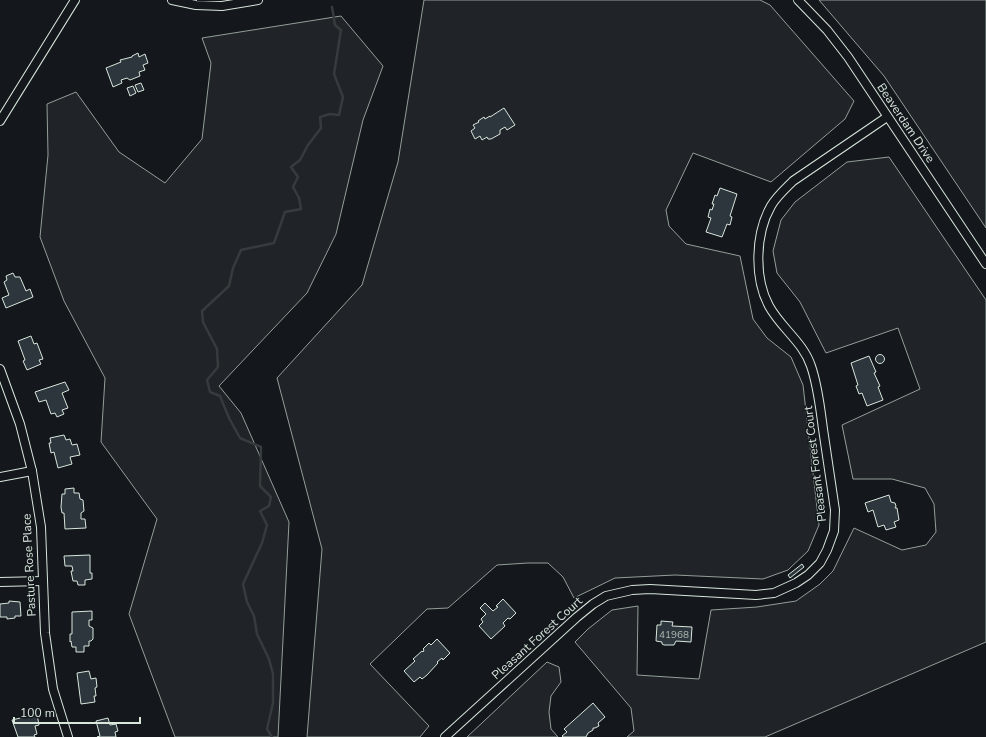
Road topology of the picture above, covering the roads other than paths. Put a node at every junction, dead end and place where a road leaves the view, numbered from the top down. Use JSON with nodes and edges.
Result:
{"nodes":[{"id":1,"x":75,"y":0,"type":"edge"},
{"id":2,"x":172,"y":0,"type":"edge"},
{"id":3,"x":258,"y":0,"type":"edge"},
{"id":4,"x":798,"y":0,"type":"edge"},
{"id":5,"x":887,"y":116,"type":"junction"},
{"id":6,"x":0,"y":121,"type":"edge"},
{"id":7,"x":986,"y":264,"type":"edge"},
{"id":8,"x":0,"y":369,"type":"edge"},
{"id":9,"x":32,"y":471,"type":"junction"},
{"id":10,"x":0,"y":478,"type":"edge"},
{"id":11,"x":43,"y":581,"type":"junction"},
{"id":12,"x":0,"y":582,"type":"edge"},
{"id":13,"x":68,"y":737,"type":"edge"},
{"id":14,"x":445,"y":737,"type":"edge"}],
"edges":[{"from":1,"to":6,"type":"street"},
{"from":2,"to":3,"type":"street"},
{"from":4,"to":5,"type":"street","name":"Beaverdam Drive"},
{"from":5,"to":7,"type":"street","name":"Beaverdam Drive"},
{"from":5,"to":14,"type":"street","name":"Pleasant Forest Court"},
{"from":8,"to":9,"type":"street","name":"Pasture Rose Place"},
{"from":9,"to":10,"type":"street"},
{"from":9,"to":11,"type":"street","name":"Pasture Rose Place"},
{"from":11,"to":12,"type":"street"},
{"from":11,"to":13,"type":"street","name":"Pasture Rose Place"}]}
